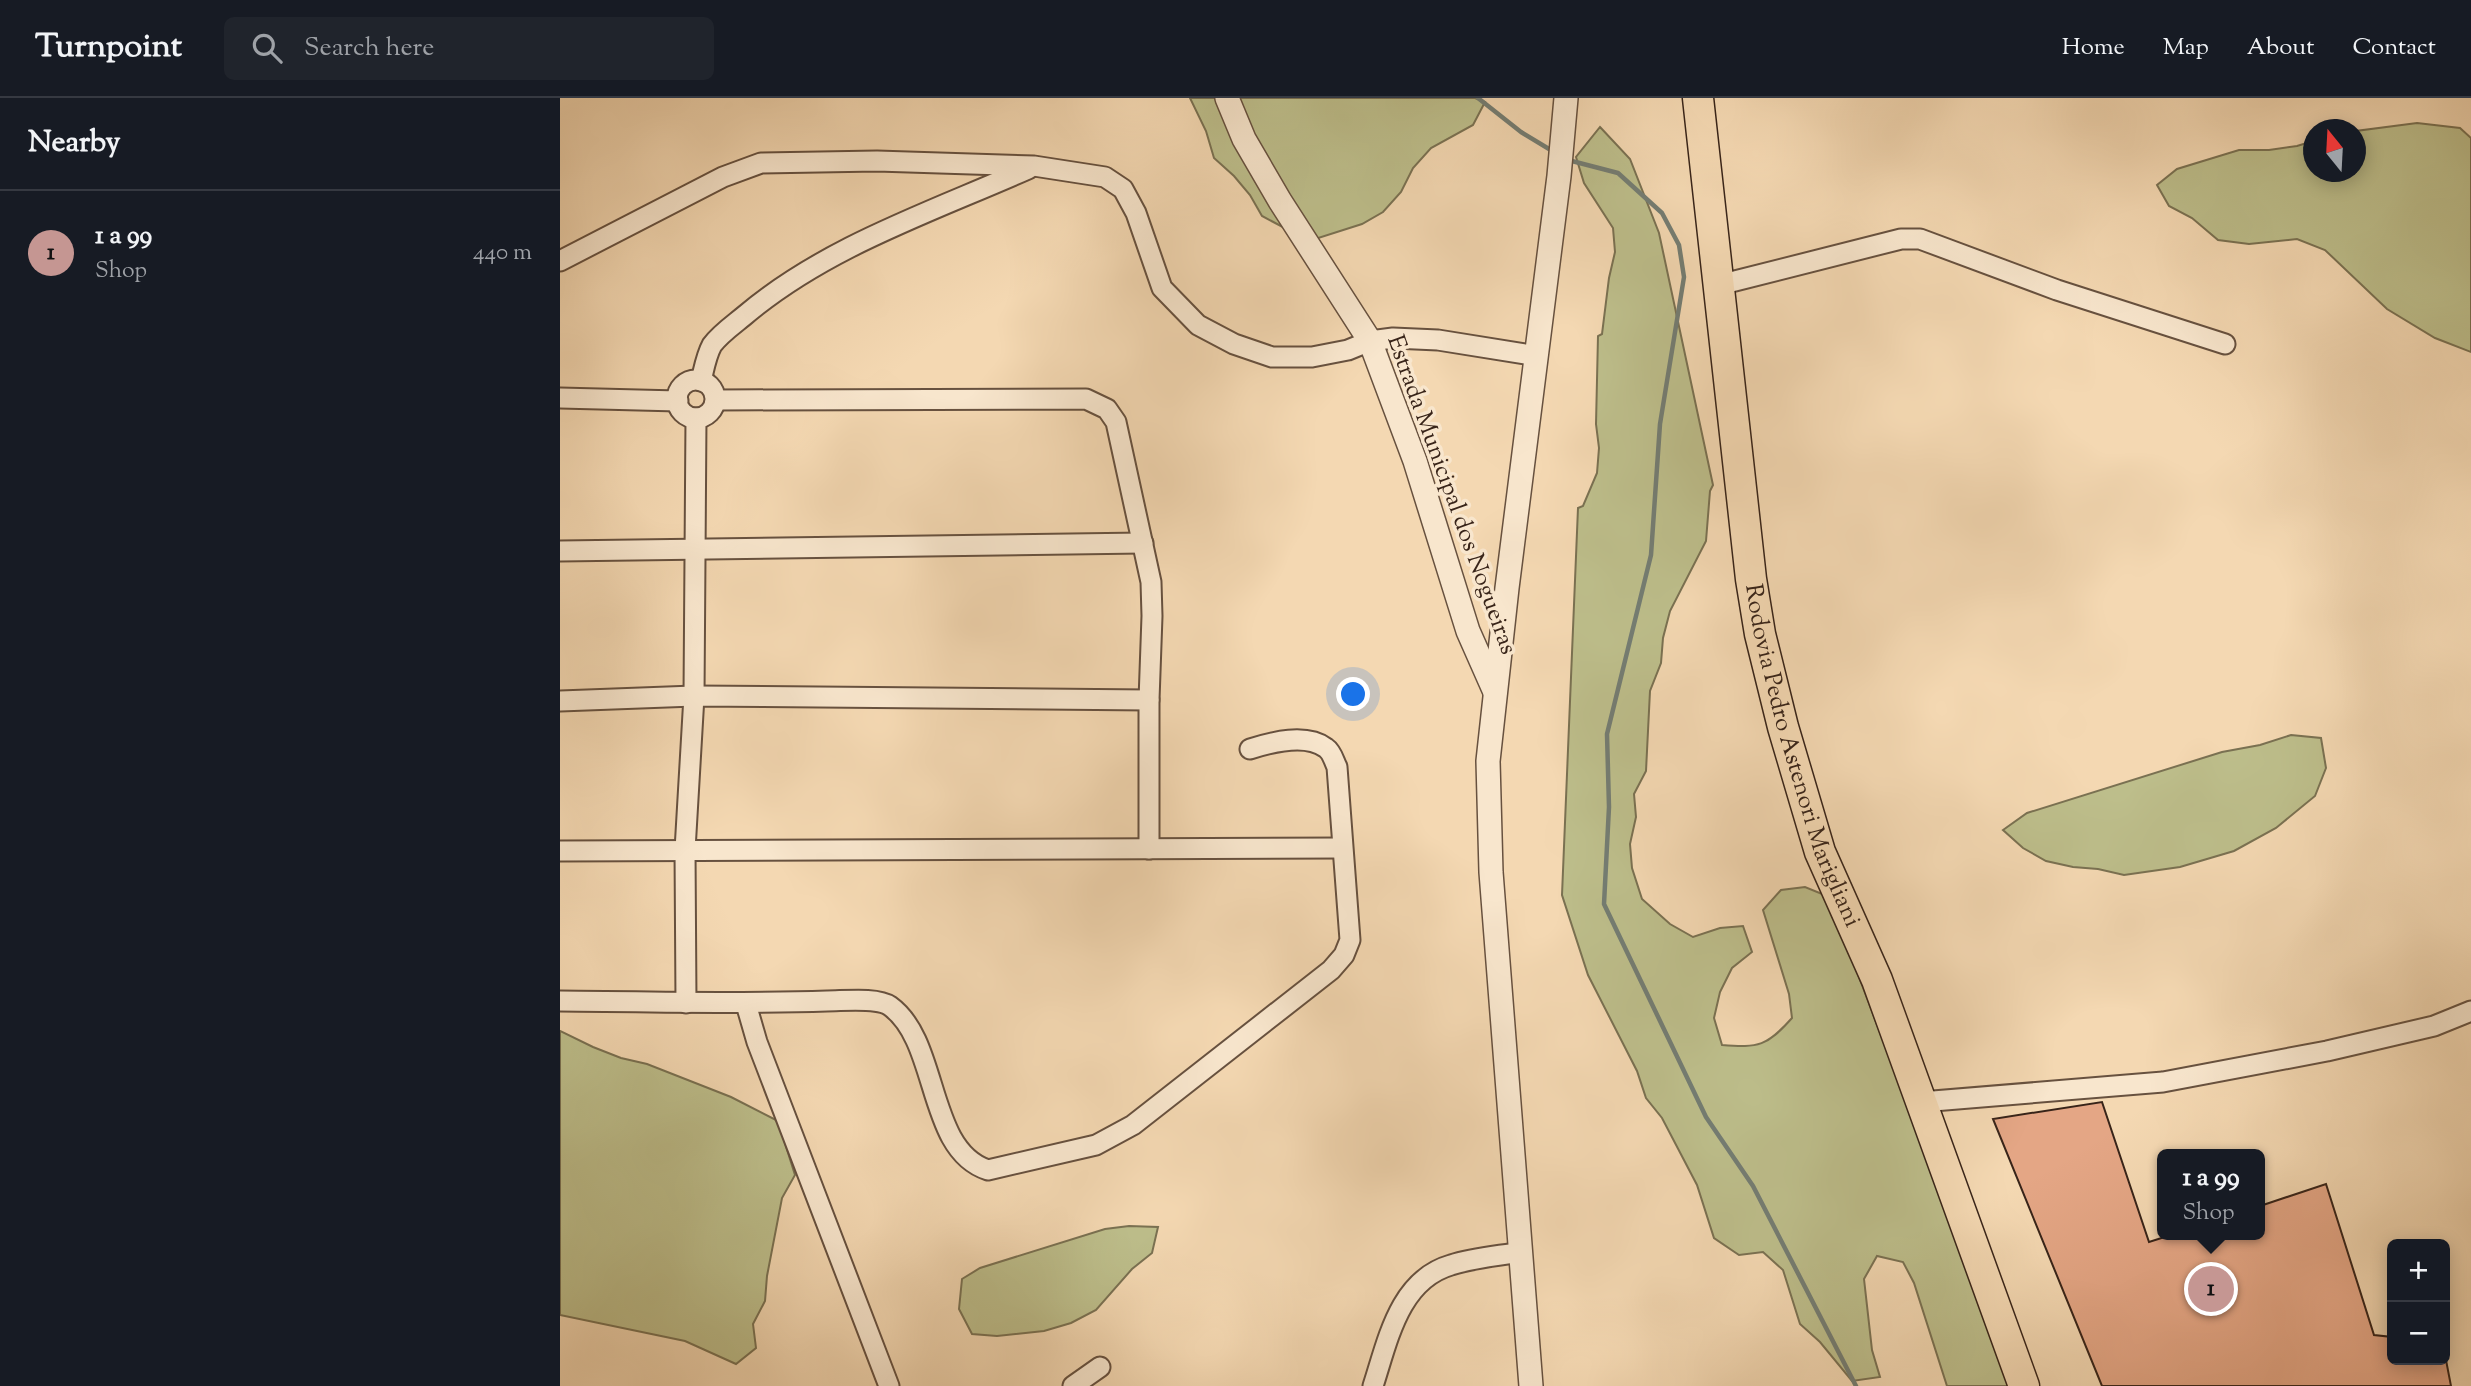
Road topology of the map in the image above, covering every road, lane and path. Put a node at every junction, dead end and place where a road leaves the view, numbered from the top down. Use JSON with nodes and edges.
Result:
{"nodes":[{"id":1,"x":1227,"y":98,"type":"edge"},
{"id":2,"x":1566,"y":98,"type":"edge"},
{"id":3,"x":1698,"y":98,"type":"edge"},
{"id":4,"x":1034,"y":166,"type":"junction"},
{"id":5,"x":560,"y":261,"type":"edge"},
{"id":6,"x":1719,"y":285,"type":"junction"},
{"id":7,"x":1370,"y":341,"type":"junction"},
{"id":8,"x":2225,"y":344,"type":"dead end"},
{"id":9,"x":1537,"y":356,"type":"junction"},
{"id":10,"x":701,"y":381,"type":"junction"},
{"id":11,"x":560,"y":398,"type":"edge"},
{"id":12,"x":716,"y":400,"type":"junction"},
{"id":13,"x":678,"y":401,"type":"junction"},
{"id":14,"x":696,"y":418,"type":"junction"},
{"id":15,"x":1143,"y":543,"type":"junction"},
{"id":16,"x":696,"y":549,"type":"junction"},
{"id":17,"x":560,"y":551,"type":"edge"},
{"id":18,"x":1495,"y":694,"type":"junction"},
{"id":19,"x":694,"y":696,"type":"junction"},
{"id":20,"x":1149,"y":700,"type":"junction"},
{"id":21,"x":560,"y":701,"type":"edge"},
{"id":22,"x":1250,"y":750,"type":"dead end"},
{"id":23,"x":1342,"y":848,"type":"junction"},
{"id":24,"x":1149,"y":849,"type":"junction"},
{"id":25,"x":685,"y":850,"type":"junction"},
{"id":26,"x":560,"y":851,"type":"edge"},
{"id":27,"x":560,"y":1001,"type":"edge"},
{"id":28,"x":686,"y":1003,"type":"junction"},
{"id":29,"x":746,"y":1004,"type":"junction"},
{"id":30,"x":2471,"y":1011,"type":"edge"},
{"id":31,"x":1921,"y":1102,"type":"junction"},
{"id":32,"x":1521,"y":1252,"type":"junction"},
{"id":33,"x":1100,"y":1367,"type":"dead end"},
{"id":34,"x":889,"y":1386,"type":"edge"},
{"id":35,"x":1073,"y":1386,"type":"edge"},
{"id":36,"x":1373,"y":1386,"type":"edge"},
{"id":37,"x":1531,"y":1386,"type":"edge"},
{"id":38,"x":2024,"y":1386,"type":"edge"}],
"edges":[{"from":1,"to":7,"type":"street","name":"Estrada Municipal dos Nogueiras"},
{"from":2,"to":9,"type":"street"},
{"from":3,"to":6,"type":"main road","name":"Rodovia Pedro Astenori Marigliani"},
{"from":4,"to":5,"type":"street"},
{"from":4,"to":7,"type":"street"},
{"from":4,"to":10,"type":"street"},
{"from":6,"to":8,"type":"street"},
{"from":6,"to":31,"type":"main road","name":"Rodovia Pedro Astenori Marigliani"},
{"from":7,"to":9,"type":"street"},
{"from":7,"to":18,"type":"street","name":"Estrada Municipal dos Nogueiras"},
{"from":9,"to":18,"type":"street"},
{"from":10,"to":12,"type":"street"},
{"from":10,"to":13,"type":"street"},
{"from":11,"to":13,"type":"street"},
{"from":12,"to":14,"type":"street"},
{"from":12,"to":15,"type":"street"},
{"from":13,"to":14,"type":"street"},
{"from":14,"to":16,"type":"street"},
{"from":15,"to":16,"type":"street"},
{"from":15,"to":20,"type":"street"},
{"from":16,"to":17,"type":"street"},
{"from":16,"to":19,"type":"street"},
{"from":18,"to":32,"type":"street"},
{"from":19,"to":20,"type":"street"},
{"from":19,"to":21,"type":"street"},
{"from":19,"to":25,"type":"street"},
{"from":20,"to":24,"type":"street"},
{"from":22,"to":23,"type":"street"},
{"from":23,"to":24,"type":"street"},
{"from":23,"to":29,"type":"street"},
{"from":24,"to":25,"type":"street"},
{"from":25,"to":26,"type":"street"},
{"from":25,"to":28,"type":"street"},
{"from":27,"to":28,"type":"street"},
{"from":28,"to":29,"type":"street"},
{"from":29,"to":34,"type":"street"},
{"from":30,"to":31,"type":"street"},
{"from":31,"to":38,"type":"main road","name":"Rodovia Pedro Astenori Marigliani"},
{"from":32,"to":36,"type":"street"},
{"from":32,"to":37,"type":"street"},
{"from":33,"to":35,"type":"street"}]}
